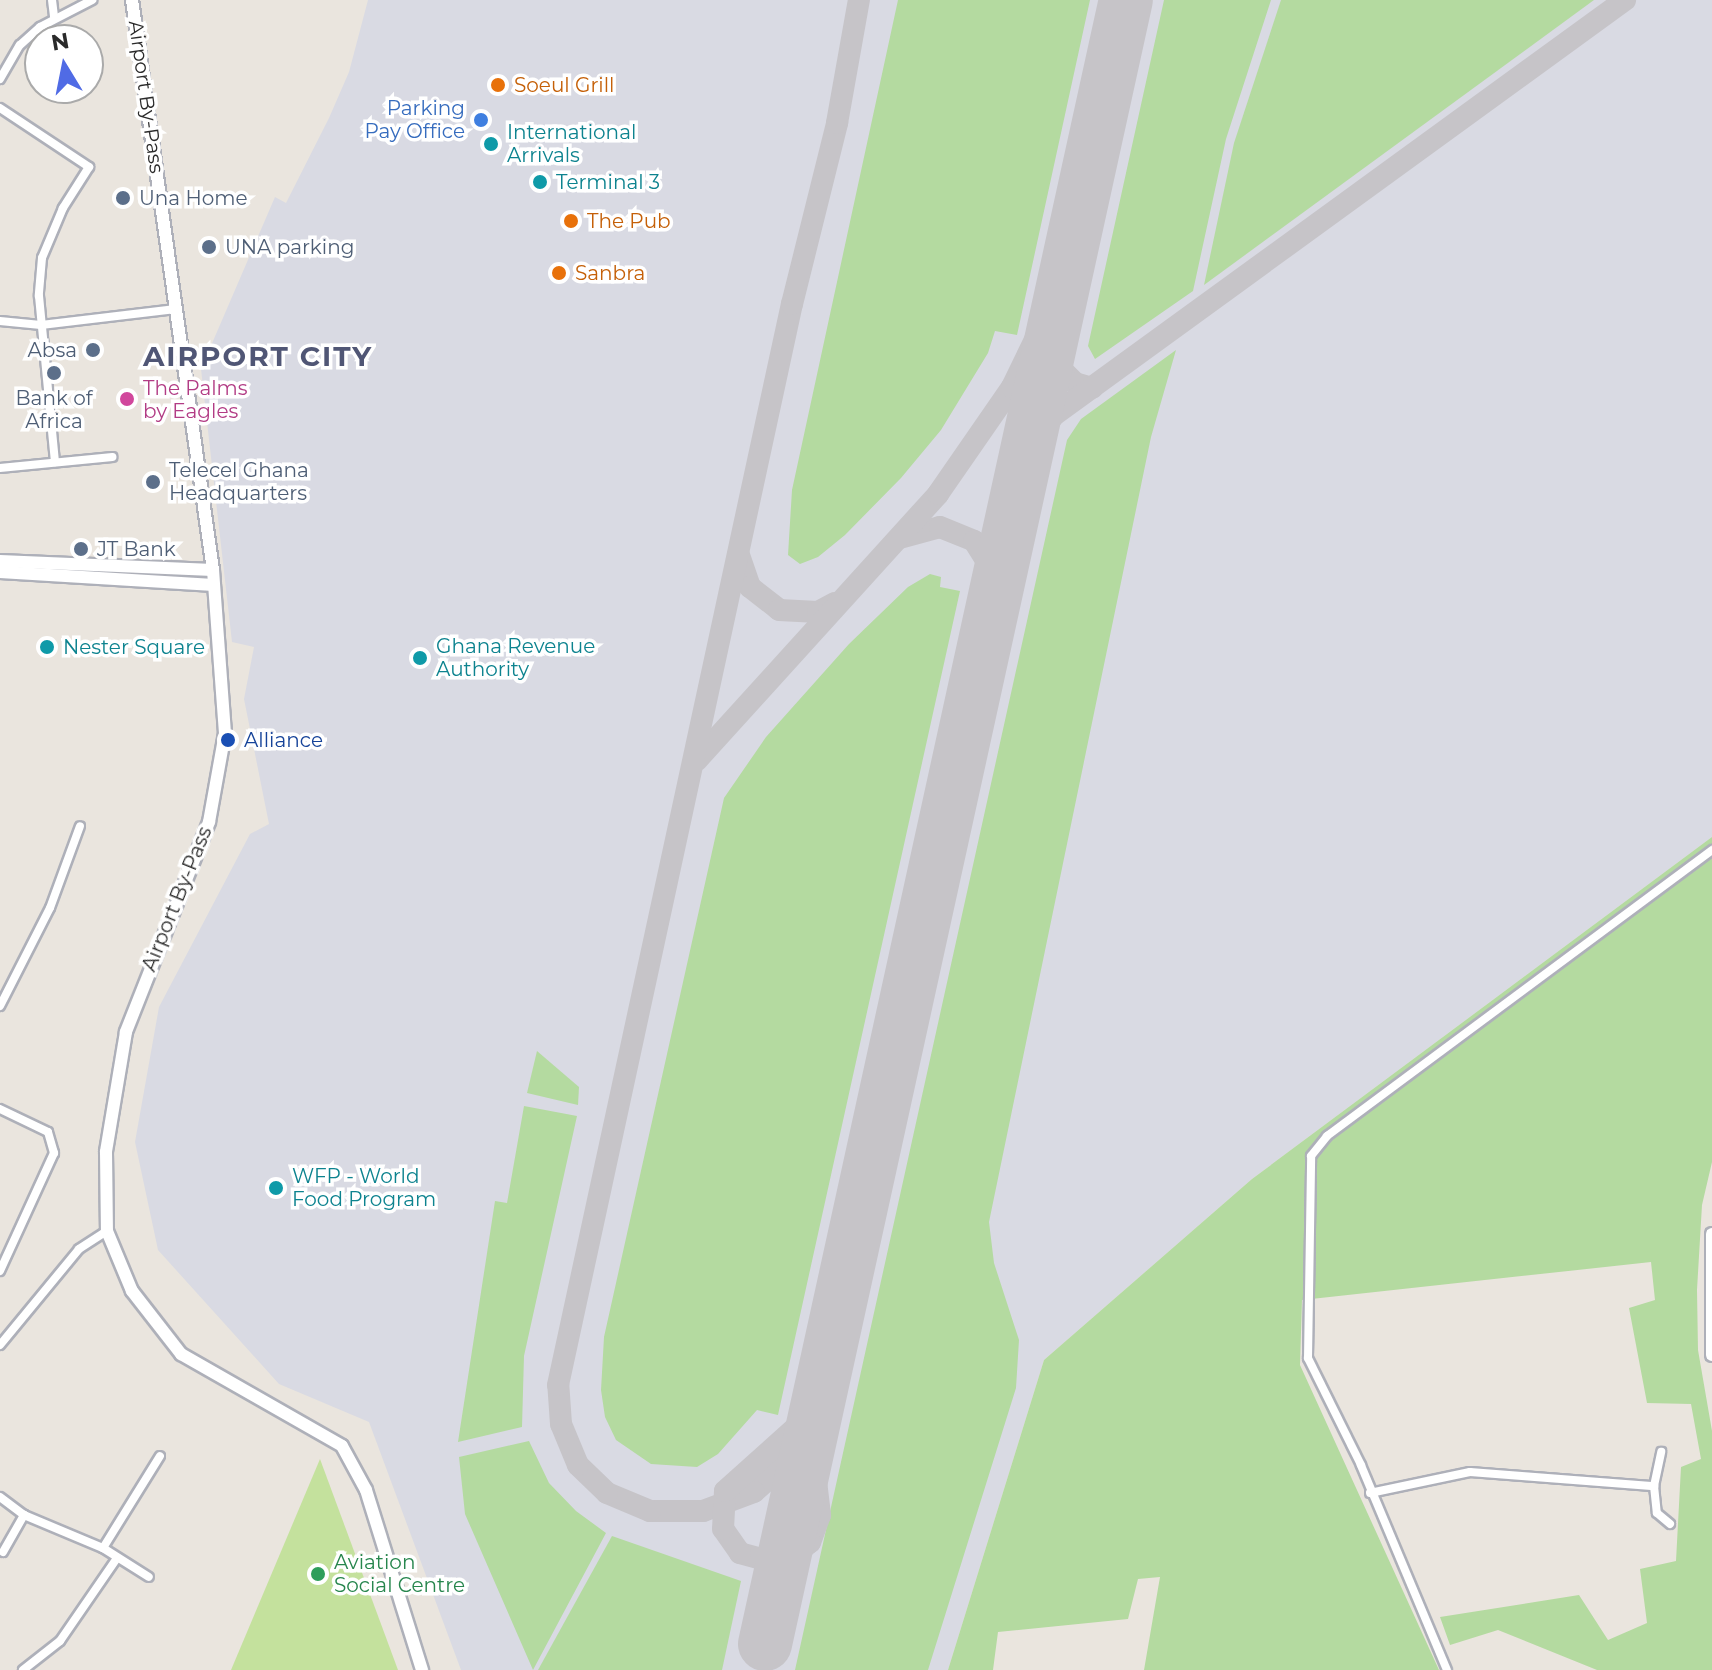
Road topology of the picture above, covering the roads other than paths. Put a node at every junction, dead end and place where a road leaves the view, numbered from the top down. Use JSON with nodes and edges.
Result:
{"nodes":[{"id":1,"x":52,"y":0,"type":"edge"},
{"id":2,"x":92,"y":0,"type":"edge"},
{"id":3,"x":132,"y":0,"type":"edge"},
{"id":4,"x":54,"y":17,"type":"junction"},
{"id":5,"x":0,"y":79,"type":"edge"},
{"id":6,"x":0,"y":108,"type":"edge"},
{"id":7,"x":176,"y":309,"type":"junction"},
{"id":8,"x":0,"y":321,"type":"edge"},
{"id":9,"x":41,"y":325,"type":"junction"},
{"id":10,"x":112,"y":457,"type":"dead end"},
{"id":11,"x":55,"y":462,"type":"junction"},
{"id":12,"x":0,"y":468,"type":"edge"},
{"id":13,"x":0,"y":561,"type":"edge"},
{"id":14,"x":213,"y":570,"type":"junction"},
{"id":15,"x":0,"y":572,"type":"edge"},
{"id":16,"x":214,"y":585,"type":"junction"},
{"id":17,"x":80,"y":826,"type":"dead end"},
{"id":18,"x":1712,"y":850,"type":"edge"},
{"id":19,"x":0,"y":1006,"type":"edge"},
{"id":20,"x":0,"y":1109,"type":"edge"},
{"id":21,"x":107,"y":1231,"type":"junction"},
{"id":22,"x":1712,"y":1234,"type":"edge"},
{"id":23,"x":0,"y":1271,"type":"edge"},
{"id":24,"x":0,"y":1345,"type":"edge"},
{"id":25,"x":1712,"y":1355,"type":"edge"},
{"id":26,"x":1661,"y":1452,"type":"dead end"},
{"id":27,"x":160,"y":1456,"type":"dead end"},
{"id":28,"x":1654,"y":1486,"type":"junction"},
{"id":29,"x":1370,"y":1493,"type":"junction"},
{"id":30,"x":0,"y":1497,"type":"edge"},
{"id":31,"x":24,"y":1515,"type":"junction"},
{"id":32,"x":1670,"y":1524,"type":"dead end"},
{"id":33,"x":103,"y":1548,"type":"junction"},
{"id":34,"x":3,"y":1552,"type":"dead end"},
{"id":35,"x":117,"y":1558,"type":"junction"},
{"id":36,"x":149,"y":1577,"type":"dead end"},
{"id":37,"x":23,"y":1670,"type":"edge"},
{"id":38,"x":422,"y":1670,"type":"edge"},
{"id":39,"x":1447,"y":1670,"type":"edge"}],
"edges":[{"from":1,"to":4,"type":"street"},
{"from":2,"to":4,"type":"street"},
{"from":3,"to":7,"type":"main road","name":"Airport By-Pass"},
{"from":4,"to":5,"type":"street"},
{"from":6,"to":9,"type":"street"},
{"from":7,"to":9,"type":"street"},
{"from":7,"to":14,"type":"main road","name":"Airport By-Pass"},
{"from":8,"to":9,"type":"street"},
{"from":9,"to":11,"type":"street"},
{"from":10,"to":11,"type":"street"},
{"from":11,"to":12,"type":"street"},
{"from":13,"to":14,"type":"main road"},
{"from":14,"to":16,"type":"main road","name":"Airport By-Pass"},
{"from":15,"to":16,"type":"main road"},
{"from":16,"to":21,"type":"main road","name":"Airport By-Pass"},
{"from":17,"to":19,"type":"street"},
{"from":18,"to":29,"type":"street"},
{"from":20,"to":23,"type":"street"},
{"from":21,"to":24,"type":"street"},
{"from":21,"to":38,"type":"main road","name":"Airport By-Pass"},
{"from":22,"to":25,"type":"main road"},
{"from":26,"to":28,"type":"street"},
{"from":27,"to":33,"type":"street"},
{"from":28,"to":29,"type":"street"},
{"from":28,"to":32,"type":"street"},
{"from":29,"to":39,"type":"street"},
{"from":30,"to":31,"type":"street"},
{"from":31,"to":33,"type":"street"},
{"from":31,"to":34,"type":"street"},
{"from":33,"to":35,"type":"street"},
{"from":35,"to":36,"type":"street"},
{"from":35,"to":37,"type":"street"}]}
